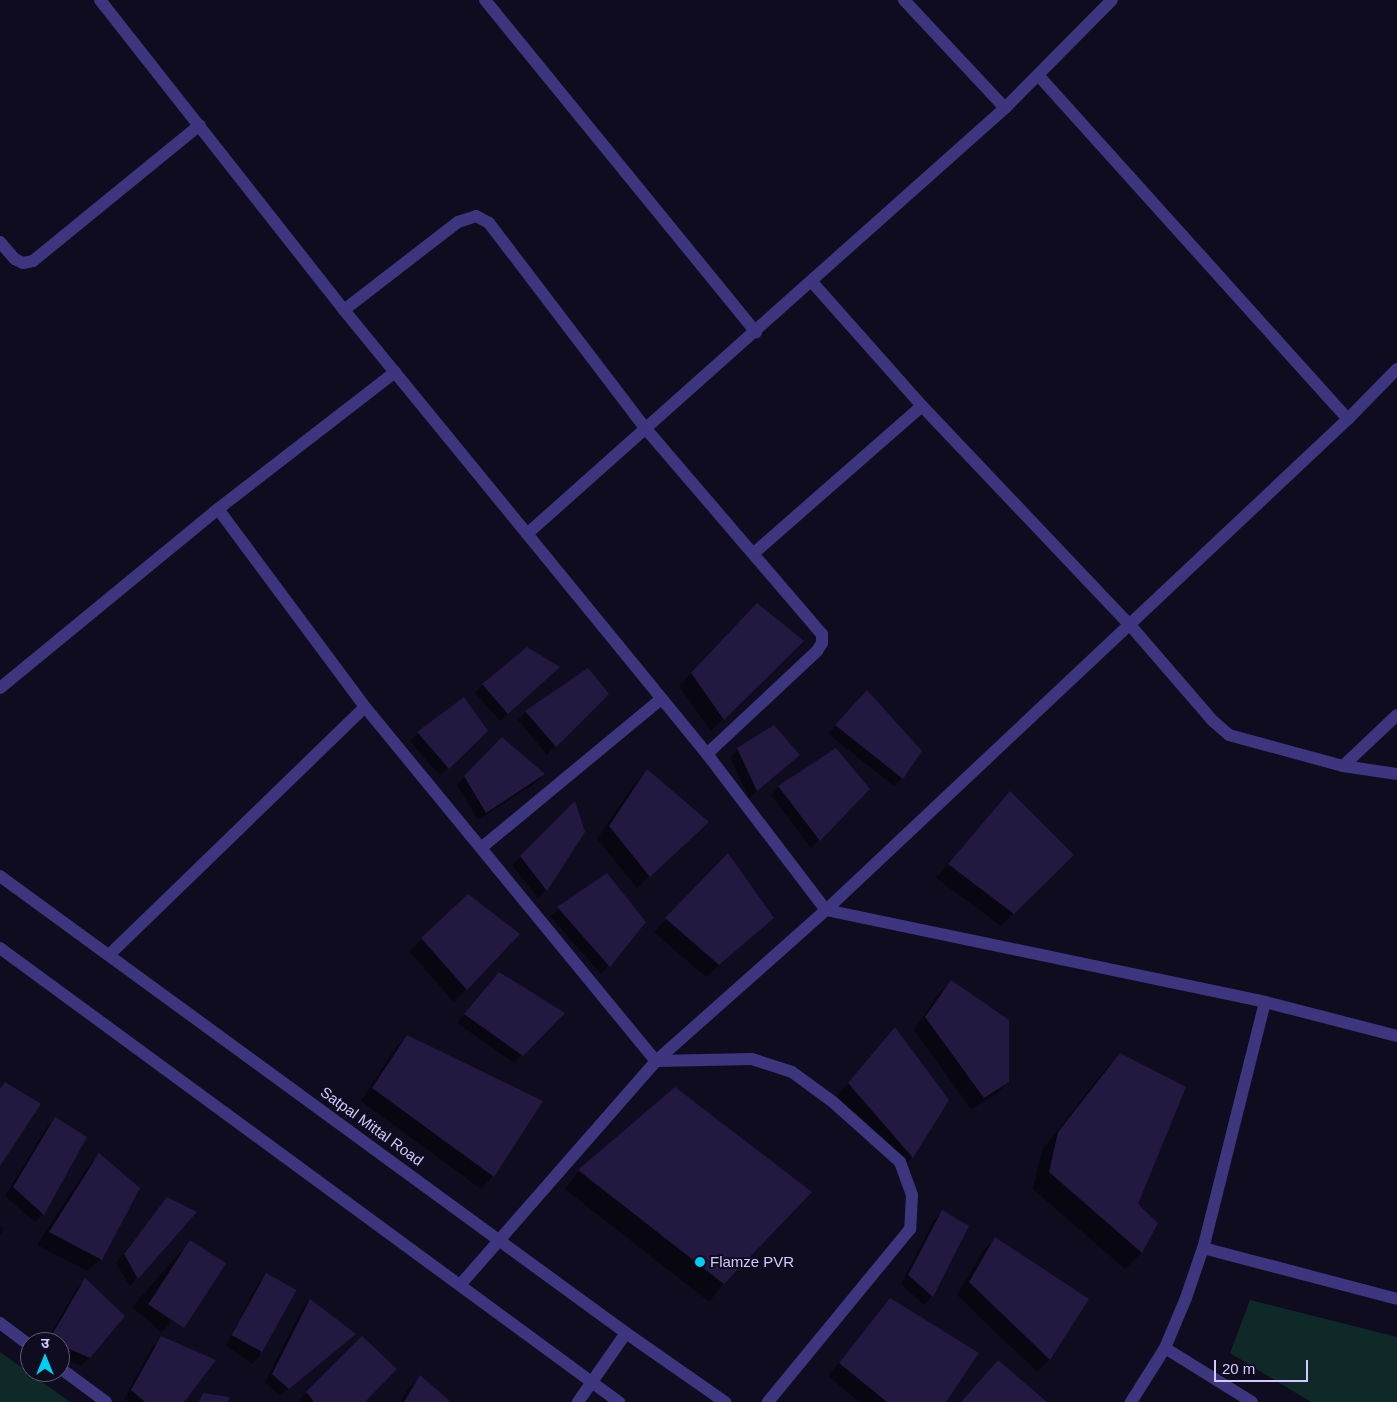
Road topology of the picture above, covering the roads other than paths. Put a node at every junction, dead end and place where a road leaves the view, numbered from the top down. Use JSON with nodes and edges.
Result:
{"nodes":[{"id":1,"x":100,"y":0,"type":"edge"},
{"id":2,"x":485,"y":0,"type":"edge"},
{"id":3,"x":904,"y":0,"type":"edge"},
{"id":4,"x":1112,"y":0,"type":"edge"},
{"id":5,"x":1038,"y":75,"type":"junction"},
{"id":6,"x":1005,"y":108,"type":"junction"},
{"id":7,"x":200,"y":125,"type":"junction"},
{"id":8,"x":0,"y":242,"type":"edge"},
{"id":9,"x":812,"y":282,"type":"junction"},
{"id":10,"x":344,"y":310,"type":"junction"},
{"id":11,"x":756,"y":332,"type":"junction"},
{"id":12,"x":1397,"y":369,"type":"edge"},
{"id":13,"x":395,"y":372,"type":"junction"},
{"id":14,"x":922,"y":406,"type":"junction"},
{"id":15,"x":1348,"y":419,"type":"junction"},
{"id":16,"x":646,"y":430,"type":"junction"},
{"id":17,"x":218,"y":510,"type":"junction"},
{"id":18,"x":527,"y":534,"type":"junction"},
{"id":19,"x":754,"y":553,"type":"junction"},
{"id":20,"x":1130,"y":625,"type":"junction"},
{"id":21,"x":0,"y":688,"type":"edge"},
{"id":22,"x":661,"y":699,"type":"junction"},
{"id":23,"x":365,"y":706,"type":"junction"},
{"id":24,"x":1397,"y":716,"type":"edge"},
{"id":25,"x":707,"y":754,"type":"junction"},
{"id":26,"x":1343,"y":766,"type":"junction"},
{"id":27,"x":1397,"y":774,"type":"edge"},
{"id":28,"x":481,"y":848,"type":"junction"},
{"id":29,"x":0,"y":876,"type":"edge"},
{"id":30,"x":826,"y":910,"type":"junction"},
{"id":31,"x":0,"y":948,"type":"edge"},
{"id":32,"x":109,"y":955,"type":"junction"},
{"id":33,"x":1265,"y":1002,"type":"junction"},
{"id":34,"x":1397,"y":1036,"type":"edge"},
{"id":35,"x":656,"y":1061,"type":"junction"},
{"id":36,"x":500,"y":1240,"type":"junction"},
{"id":37,"x":1203,"y":1248,"type":"junction"},
{"id":38,"x":460,"y":1285,"type":"junction"},
{"id":39,"x":1397,"y":1299,"type":"edge"},
{"id":40,"x":0,"y":1323,"type":"edge"},
{"id":41,"x":626,"y":1333,"type":"junction"},
{"id":42,"x":20,"y":1338,"type":"edge"},
{"id":43,"x":1165,"y":1348,"type":"junction"},
{"id":44,"x":70,"y":1375,"type":"edge"},
{"id":45,"x":592,"y":1382,"type":"junction"},
{"id":46,"x":106,"y":1402,"type":"edge"},
{"id":47,"x":578,"y":1402,"type":"edge"},
{"id":48,"x":619,"y":1402,"type":"edge"},
{"id":49,"x":725,"y":1402,"type":"edge"},
{"id":50,"x":768,"y":1402,"type":"edge"},
{"id":51,"x":1131,"y":1402,"type":"edge"},
{"id":52,"x":1252,"y":1402,"type":"edge"}],
"edges":[{"from":1,"to":7,"type":"street"},
{"from":2,"to":11,"type":"street"},
{"from":3,"to":6,"type":"street"},
{"from":4,"to":5,"type":"street"},
{"from":5,"to":6,"type":"street"},
{"from":5,"to":15,"type":"street"},
{"from":6,"to":9,"type":"street"},
{"from":7,"to":8,"type":"street"},
{"from":7,"to":10,"type":"street"},
{"from":9,"to":11,"type":"street"},
{"from":9,"to":14,"type":"street"},
{"from":10,"to":13,"type":"street"},
{"from":10,"to":16,"type":"street"},
{"from":11,"to":16,"type":"street"},
{"from":12,"to":15,"type":"street"},
{"from":13,"to":17,"type":"street"},
{"from":13,"to":18,"type":"street"},
{"from":14,"to":19,"type":"street"},
{"from":14,"to":20,"type":"street"},
{"from":15,"to":20,"type":"street"},
{"from":16,"to":18,"type":"street"},
{"from":16,"to":19,"type":"street"},
{"from":17,"to":21,"type":"street"},
{"from":17,"to":23,"type":"street"},
{"from":18,"to":22,"type":"street"},
{"from":19,"to":25,"type":"street"},
{"from":20,"to":26,"type":"street"},
{"from":20,"to":30,"type":"street"},
{"from":22,"to":25,"type":"street"},
{"from":22,"to":28,"type":"street"},
{"from":23,"to":28,"type":"street"},
{"from":23,"to":32,"type":"street"},
{"from":24,"to":26,"type":"street"},
{"from":25,"to":30,"type":"street"},
{"from":26,"to":27,"type":"street"},
{"from":28,"to":35,"type":"street"},
{"from":29,"to":32,"type":"street","name":"Satpal Mittal Road"},
{"from":30,"to":33,"type":"street"},
{"from":30,"to":35,"type":"street"},
{"from":31,"to":38,"type":"street"},
{"from":32,"to":36,"type":"street","name":"Satpal Mittal Road"},
{"from":33,"to":34,"type":"street"},
{"from":33,"to":37,"type":"street"},
{"from":35,"to":36,"type":"street"},
{"from":35,"to":50,"type":"street"},
{"from":36,"to":38,"type":"street"},
{"from":36,"to":41,"type":"street","name":"Satpal Mittal Road"},
{"from":37,"to":39,"type":"street"},
{"from":37,"to":43,"type":"street"},
{"from":38,"to":45,"type":"street"},
{"from":40,"to":42,"type":"street"},
{"from":41,"to":45,"type":"street"},
{"from":41,"to":49,"type":"street","name":"Satpal Mittal Road"},
{"from":43,"to":51,"type":"street"},
{"from":43,"to":52,"type":"street"},
{"from":44,"to":46,"type":"street"},
{"from":45,"to":47,"type":"street"},
{"from":45,"to":48,"type":"street"}]}
